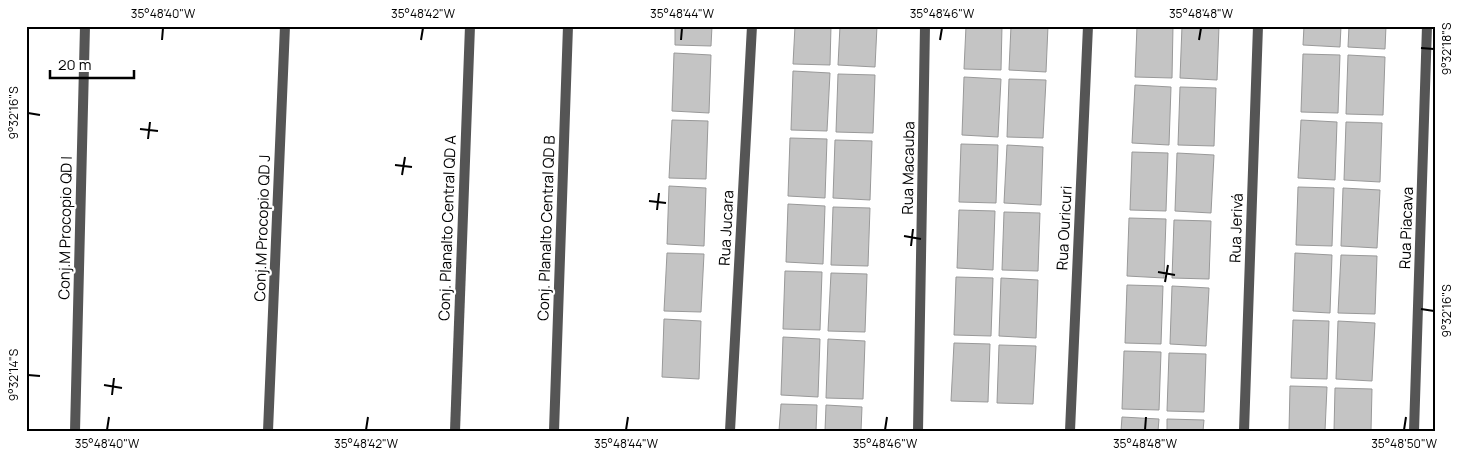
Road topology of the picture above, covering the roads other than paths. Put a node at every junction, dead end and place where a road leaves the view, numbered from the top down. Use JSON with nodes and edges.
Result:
{"nodes":[{"id":1,"x":85,"y":26,"type":"edge"},
{"id":2,"x":285,"y":26,"type":"edge"},
{"id":3,"x":470,"y":26,"type":"edge"},
{"id":4,"x":568,"y":26,"type":"edge"},
{"id":5,"x":752,"y":26,"type":"edge"},
{"id":6,"x":925,"y":26,"type":"edge"},
{"id":7,"x":1088,"y":26,"type":"edge"},
{"id":8,"x":1258,"y":26,"type":"edge"},
{"id":9,"x":1428,"y":26,"type":"edge"},
{"id":10,"x":75,"y":431,"type":"edge"},
{"id":11,"x":268,"y":431,"type":"edge"},
{"id":12,"x":455,"y":431,"type":"edge"},
{"id":13,"x":554,"y":431,"type":"edge"},
{"id":14,"x":730,"y":431,"type":"edge"},
{"id":15,"x":918,"y":431,"type":"edge"},
{"id":16,"x":1070,"y":431,"type":"edge"},
{"id":17,"x":1244,"y":431,"type":"edge"},
{"id":18,"x":1414,"y":431,"type":"edge"}],
"edges":[{"from":1,"to":10,"type":"street","name":"Conj.M Procopio QD I"},
{"from":2,"to":11,"type":"street","name":"Conj.M Procopio QD J"},
{"from":3,"to":12,"type":"street","name":"Conj. Planalto Central QD A"},
{"from":4,"to":13,"type":"street","name":"Conj. Planalto Central QD B"},
{"from":5,"to":14,"type":"street","name":"Rua Jucara"},
{"from":6,"to":15,"type":"street","name":"Rua Macauba"},
{"from":7,"to":16,"type":"street","name":"Rua Ouricuri"},
{"from":8,"to":17,"type":"street","name":"Rua Jerivá"},
{"from":9,"to":18,"type":"street","name":"Rua Piacava"}]}
